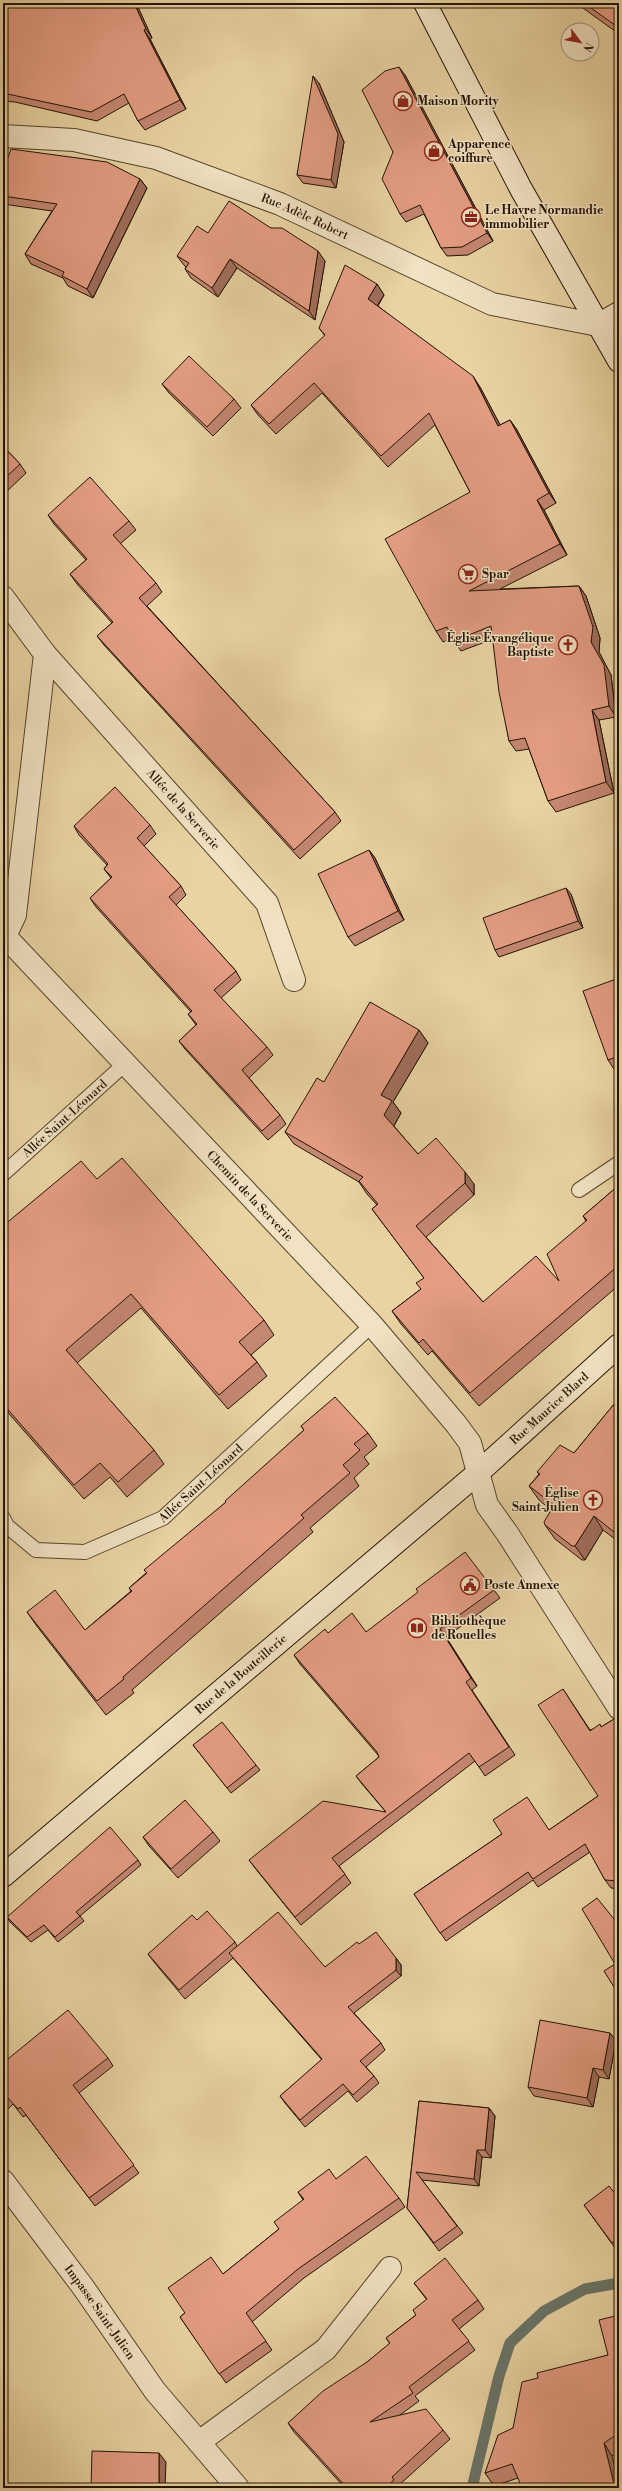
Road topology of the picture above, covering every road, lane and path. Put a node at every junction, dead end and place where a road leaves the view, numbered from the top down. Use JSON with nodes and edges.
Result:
{"nodes":[{"id":1,"x":425,"y":3,"type":"edge"},
{"id":2,"x":3,"y":136,"type":"edge"},
{"id":3,"x":619,"y":313,"type":"edge"},
{"id":4,"x":598,"y":325,"type":"junction"},
{"id":5,"x":619,"y":362,"type":"edge"},
{"id":6,"x":3,"y":597,"type":"edge"},
{"id":7,"x":45,"y":654,"type":"junction"},
{"id":8,"x":4,"y":935,"type":"edge"},
{"id":9,"x":294,"y":980,"type":"dead end"},
{"id":10,"x":126,"y":1063,"type":"junction"},
{"id":11,"x":619,"y":1163,"type":"edge"},
{"id":12,"x":3,"y":1174,"type":"edge"},
{"id":13,"x":579,"y":1190,"type":"dead end"},
{"id":14,"x":372,"y":1325,"type":"junction"},
{"id":15,"x":619,"y":1345,"type":"edge"},
{"id":16,"x":479,"y":1472,"type":"junction"},
{"id":17,"x":3,"y":1518,"type":"edge"},
{"id":18,"x":619,"y":1708,"type":"edge"},
{"id":19,"x":3,"y":1876,"type":"edge"},
{"id":20,"x":3,"y":2181,"type":"edge"},
{"id":21,"x":390,"y":2268,"type":"dead end"},
{"id":22,"x":199,"y":2442,"type":"junction"},
{"id":23,"x":238,"y":2488,"type":"edge"}],
"edges":[{"from":1,"to":4,"type":"street"},
{"from":2,"to":4,"type":"street","name":"Rue Adèle Robert"},
{"from":3,"to":4,"type":"street"},
{"from":4,"to":5,"type":"street"},
{"from":6,"to":7,"type":"street","name":"Allée de la Serverie"},
{"from":7,"to":8,"type":"street"},
{"from":7,"to":9,"type":"street","name":"Allée de la Serverie"},
{"from":8,"to":10,"type":"street","name":"Chemin de la Serverie"},
{"from":10,"to":12,"type":"lane","name":"Allée Saint-Léonard"},
{"from":10,"to":14,"type":"street","name":"Chemin de la Serverie"},
{"from":11,"to":13,"type":"lane"},
{"from":14,"to":16,"type":"street","name":"Chemin de la Serverie"},
{"from":14,"to":17,"type":"lane","name":"Allée Saint-Léonard"},
{"from":15,"to":16,"type":"street","name":"Rue Maurice Blard"},
{"from":16,"to":18,"type":"street","name":"Chemin de la Serverie"},
{"from":16,"to":19,"type":"street","name":"Rue de la Bouteillerie"},
{"from":20,"to":22,"type":"street","name":"Impasse Saint-Julien"},
{"from":21,"to":22,"type":"street"},
{"from":22,"to":23,"type":"street","name":"Impasse Saint-Julien"}]}
